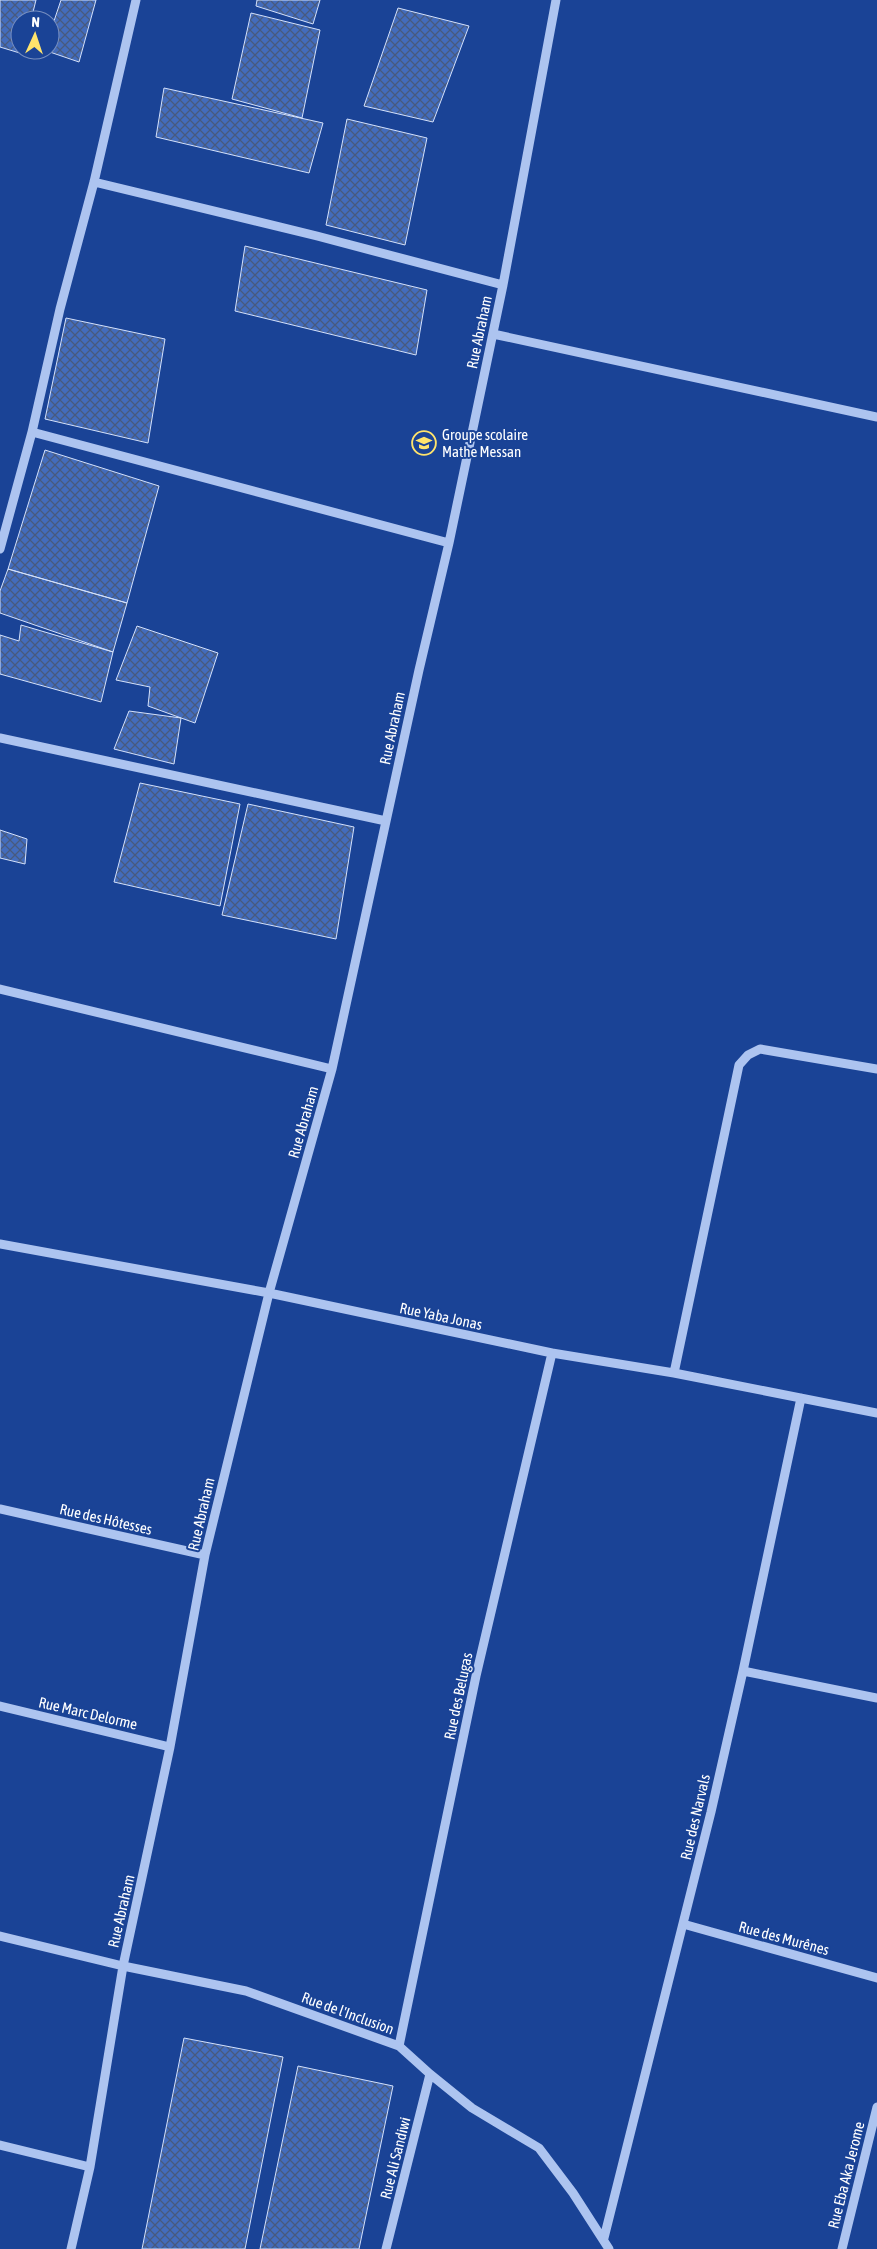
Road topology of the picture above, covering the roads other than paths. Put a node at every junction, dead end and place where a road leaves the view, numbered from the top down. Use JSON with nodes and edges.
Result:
{"nodes":[{"id":1,"x":136,"y":0,"type":"edge"},
{"id":2,"x":556,"y":0,"type":"edge"},
{"id":3,"x":94,"y":182,"type":"junction"},
{"id":4,"x":503,"y":285,"type":"junction"},
{"id":5,"x":493,"y":334,"type":"junction"},
{"id":6,"x":877,"y":417,"type":"edge"},
{"id":7,"x":32,"y":432,"type":"junction"},
{"id":8,"x":449,"y":543,"type":"junction"},
{"id":9,"x":0,"y":549,"type":"edge"},
{"id":10,"x":0,"y":738,"type":"edge"},
{"id":11,"x":386,"y":821,"type":"junction"},
{"id":12,"x":0,"y":989,"type":"edge"},
{"id":13,"x":332,"y":1069,"type":"junction"},
{"id":14,"x":877,"y":1069,"type":"edge"},
{"id":15,"x":0,"y":1244,"type":"edge"},
{"id":16,"x":269,"y":1293,"type":"junction"},
{"id":17,"x":552,"y":1353,"type":"junction"},
{"id":18,"x":674,"y":1374,"type":"junction"},
{"id":19,"x":801,"y":1398,"type":"junction"},
{"id":20,"x":877,"y":1413,"type":"edge"},
{"id":21,"x":0,"y":1509,"type":"edge"},
{"id":22,"x":206,"y":1555,"type":"junction"},
{"id":23,"x":744,"y":1670,"type":"junction"},
{"id":24,"x":877,"y":1698,"type":"edge"},
{"id":25,"x":0,"y":1706,"type":"edge"},
{"id":26,"x":170,"y":1747,"type":"junction"},
{"id":27,"x":683,"y":1924,"type":"junction"},
{"id":28,"x":0,"y":1936,"type":"edge"},
{"id":29,"x":122,"y":1966,"type":"junction"},
{"id":30,"x":877,"y":1978,"type":"edge"},
{"id":31,"x":399,"y":2046,"type":"junction"},
{"id":32,"x":430,"y":2074,"type":"junction"},
{"id":33,"x":877,"y":2107,"type":"edge"},
{"id":34,"x":0,"y":2145,"type":"edge"},
{"id":35,"x":90,"y":2168,"type":"junction"},
{"id":36,"x":604,"y":2238,"type":"junction"},
{"id":37,"x":71,"y":2249,"type":"edge"},
{"id":38,"x":386,"y":2249,"type":"edge"},
{"id":39,"x":609,"y":2249,"type":"edge"},
{"id":40,"x":842,"y":2249,"type":"edge"}],
"edges":[{"from":1,"to":3,"type":"street"},
{"from":2,"to":4,"type":"street","name":"Rue Abraham"},
{"from":3,"to":4,"type":"street"},
{"from":3,"to":7,"type":"street"},
{"from":4,"to":5,"type":"street","name":"Rue Abraham"},
{"from":5,"to":6,"type":"street"},
{"from":5,"to":8,"type":"street","name":"Rue Abraham"},
{"from":7,"to":8,"type":"street"},
{"from":7,"to":9,"type":"street"},
{"from":8,"to":11,"type":"street","name":"Rue Abraham"},
{"from":10,"to":11,"type":"street"},
{"from":11,"to":13,"type":"street","name":"Rue Abraham"},
{"from":12,"to":13,"type":"street"},
{"from":13,"to":16,"type":"street","name":"Rue Abraham"},
{"from":14,"to":18,"type":"street"},
{"from":15,"to":16,"type":"street","name":"Rue Yaba Jonas"},
{"from":16,"to":17,"type":"street","name":"Rue Yaba Jonas"},
{"from":16,"to":22,"type":"street","name":"Rue Abraham"},
{"from":17,"to":18,"type":"street","name":"Rue Yaba Jonas"},
{"from":17,"to":31,"type":"street","name":"Rue des Belugas"},
{"from":18,"to":19,"type":"street","name":"Rue Yaba Jonas"},
{"from":19,"to":20,"type":"street","name":"Rue Yaba Jonas"},
{"from":19,"to":23,"type":"street","name":"Rue des Narvals"},
{"from":21,"to":22,"type":"street","name":"Rue des Hôtesses"},
{"from":22,"to":26,"type":"street","name":"Rue Abraham"},
{"from":23,"to":24,"type":"street"},
{"from":23,"to":27,"type":"street","name":"Rue des Narvals"},
{"from":25,"to":26,"type":"street","name":"Rue Marc Delorme"},
{"from":26,"to":29,"type":"street","name":"Rue Abraham"},
{"from":27,"to":30,"type":"street","name":"Rue des Murênes"},
{"from":27,"to":36,"type":"street","name":"Rue des Narvals"},
{"from":28,"to":29,"type":"street","name":"Rue de l'Inclusion"},
{"from":29,"to":31,"type":"street","name":"Rue de l'Inclusion"},
{"from":29,"to":35,"type":"street","name":"Rue Abraham"},
{"from":31,"to":32,"type":"street","name":"Rue de l'Inclusion"},
{"from":32,"to":36,"type":"street","name":"Rue de l'Inclusion"},
{"from":32,"to":38,"type":"street","name":"Rue Ali Sandiwi"},
{"from":33,"to":40,"type":"street","name":"Rue Eba Aka Jerome"},
{"from":34,"to":35,"type":"street"},
{"from":35,"to":37,"type":"street","name":"Rue Abraham"},
{"from":36,"to":39,"type":"street","name":"Rue de l'Inclusion"}]}
